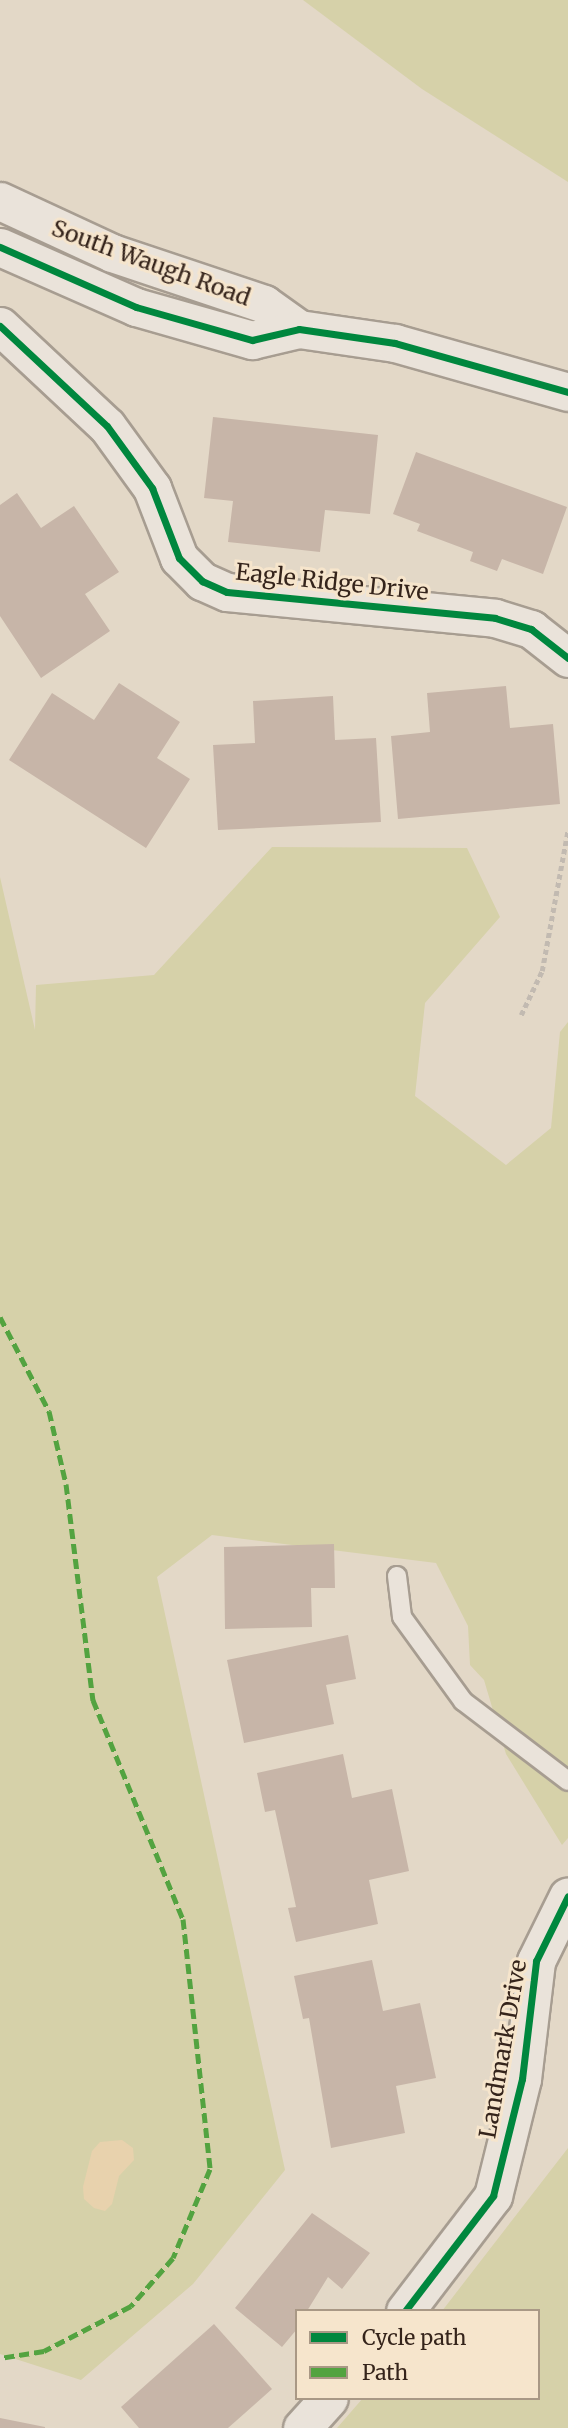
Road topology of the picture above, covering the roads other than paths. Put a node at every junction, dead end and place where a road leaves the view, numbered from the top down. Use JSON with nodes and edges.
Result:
{"nodes":[{"id":1,"x":4,"y":217,"type":"edge"},
{"id":2,"x":0,"y":247,"type":"edge"},
{"id":3,"x":0,"y":326,"type":"edge"},
{"id":4,"x":299,"y":329,"type":"junction"},
{"id":5,"x":568,"y":392,"type":"edge"},
{"id":6,"x":568,"y":658,"type":"edge"},
{"id":7,"x":397,"y":1576,"type":"dead end"},
{"id":8,"x":568,"y":1781,"type":"edge"},
{"id":9,"x":568,"y":1896,"type":"edge"},
{"id":10,"x":407,"y":2309,"type":"edge"},
{"id":11,"x":327,"y":2400,"type":"edge"},
{"id":12,"x":302,"y":2428,"type":"edge"}],
"edges":[{"from":1,"to":4,"type":"street","name":"South Waugh Road"},
{"from":2,"to":4,"type":"street","name":"South Waugh Road"},
{"from":3,"to":6,"type":"street","name":"Eagle Ridge Drive"},
{"from":4,"to":5,"type":"street","name":"South Waugh Road"},
{"from":7,"to":8,"type":"lane"},
{"from":9,"to":10,"type":"street","name":"Landmark Drive"},
{"from":11,"to":12,"type":"street"}]}
